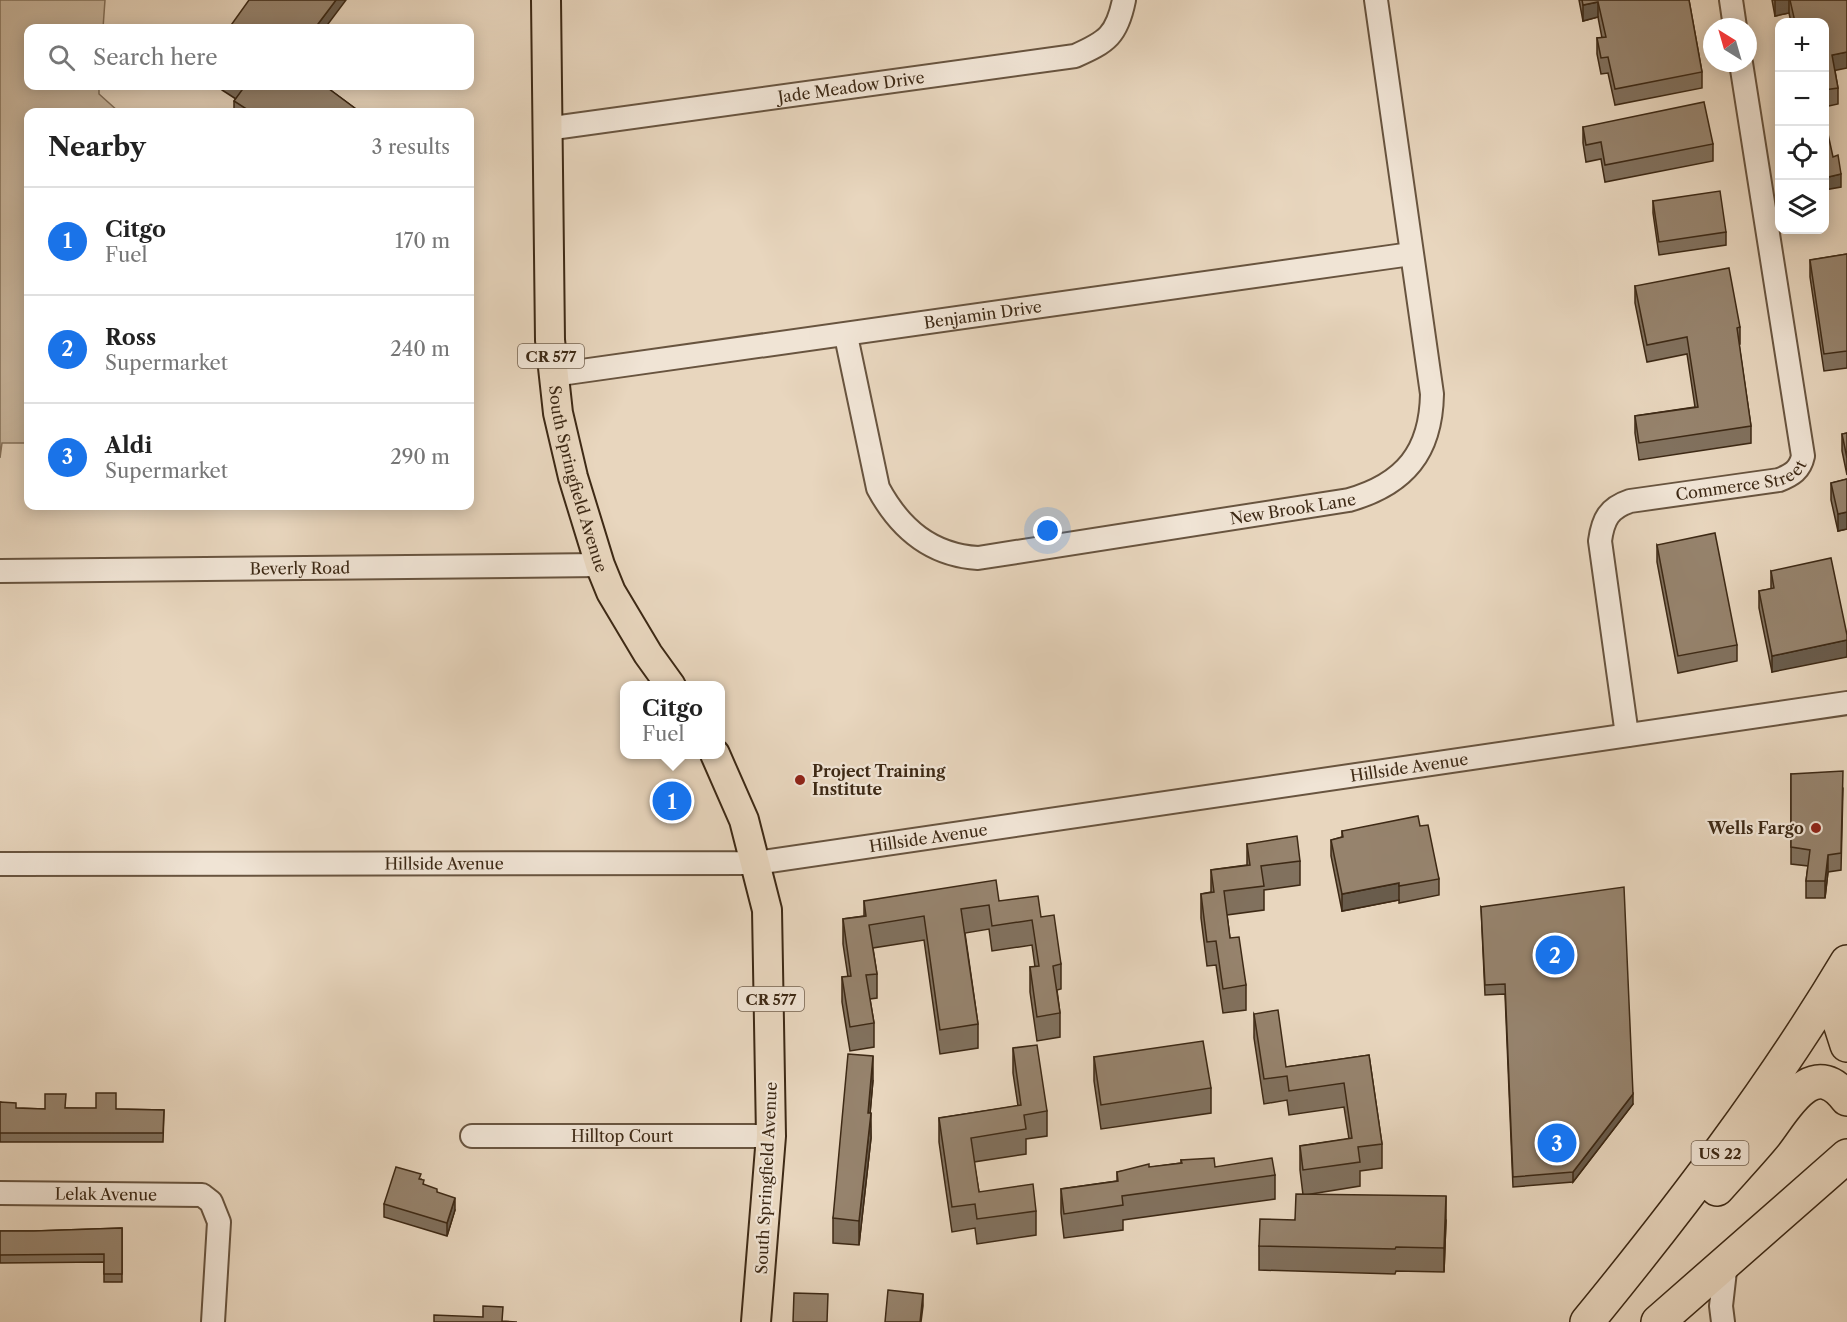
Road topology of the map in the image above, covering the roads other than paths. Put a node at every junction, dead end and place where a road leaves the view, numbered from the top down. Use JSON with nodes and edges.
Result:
{"nodes":[{"id":1,"x":546,"y":0,"type":"edge"},
{"id":2,"x":1124,"y":0,"type":"edge"},
{"id":3,"x":1376,"y":0,"type":"edge"},
{"id":4,"x":1731,"y":0,"type":"edge"},
{"id":5,"x":1734,"y":18,"type":"edge"},
{"id":6,"x":1742,"y":72,"type":"edge"},
{"id":7,"x":546,"y":129,"type":"junction"},
{"id":8,"x":1411,"y":254,"type":"junction"},
{"id":9,"x":846,"y":336,"type":"junction"},
{"id":10,"x":553,"y":375,"type":"junction"},
{"id":11,"x":600,"y":565,"type":"junction"},
{"id":12,"x":0,"y":571,"type":"edge"},
{"id":13,"x":667,"y":681,"type":"edge"},
{"id":14,"x":1847,"y":703,"type":"edge"},
{"id":15,"x":1627,"y":735,"type":"junction"},
{"id":16,"x":717,"y":759,"type":"edge"},
{"id":17,"x":756,"y":863,"type":"junction"},
{"id":18,"x":0,"y":864,"type":"edge"},
{"id":19,"x":1843,"y":968,"type":"edge"},
{"id":20,"x":1847,"y":1045,"type":"edge"},
{"id":21,"x":1847,"y":1099,"type":"edge"},
{"id":22,"x":472,"y":1136,"type":"dead end"},
{"id":23,"x":771,"y":1136,"type":"junction"},
{"id":24,"x":1840,"y":1159,"type":"edge"},
{"id":25,"x":0,"y":1193,"type":"edge"},
{"id":26,"x":1726,"y":1262,"type":"junction"},
{"id":27,"x":1614,"y":1290,"type":"junction"},
{"id":28,"x":213,"y":1322,"type":"edge"},
{"id":29,"x":756,"y":1322,"type":"edge"},
{"id":30,"x":1587,"y":1322,"type":"edge"},
{"id":31,"x":1658,"y":1322,"type":"edge"},
{"id":32,"x":1723,"y":1322,"type":"edge"}],
"edges":[{"from":1,"to":7,"type":"main road","name":"South Springfield Avenue","number":"CR 577"},
{"from":2,"to":7,"type":"street","name":"Jade Meadow Drive"},
{"from":3,"to":8,"type":"street","name":"New Brook Lane"},
{"from":4,"to":5,"type":"street"},
{"from":6,"to":15,"type":"street","name":"Commerce Street"},
{"from":7,"to":10,"type":"main road","name":"South Springfield Avenue","number":"CR 577"},
{"from":8,"to":9,"type":"street","name":"Benjamin Drive"},
{"from":8,"to":9,"type":"street","name":"New Brook Lane"},
{"from":9,"to":10,"type":"street","name":"Benjamin Drive"},
{"from":10,"to":11,"type":"main road","name":"South Springfield Avenue","number":"CR 577"},
{"from":11,"to":12,"type":"street","name":"Beverly Road"},
{"from":11,"to":13,"type":"main road","name":"South Springfield Avenue","number":"CR 577"},
{"from":14,"to":15,"type":"street","name":"Hillside Avenue"},
{"from":15,"to":17,"type":"street","name":"Hillside Avenue"},
{"from":16,"to":17,"type":"main road","name":"South Springfield Avenue","number":"CR 577"},
{"from":17,"to":18,"type":"street","name":"Hillside Avenue"},
{"from":17,"to":23,"type":"main road","name":"South Springfield Avenue","number":"CR 577"},
{"from":19,"to":20,"type":"highway"},
{"from":19,"to":27,"type":"highway","number":"US 22"},
{"from":21,"to":27,"type":"highway"},
{"from":22,"to":23,"type":"street","name":"Hilltop Court"},
{"from":23,"to":29,"type":"main road","name":"South Springfield Avenue","number":"CR 577"},
{"from":24,"to":26,"type":"highway"},
{"from":25,"to":28,"type":"street","name":"Lelak Avenue"},
{"from":26,"to":31,"type":"highway"},
{"from":26,"to":32,"type":"street"},
{"from":27,"to":30,"type":"highway","number":"US 22"}]}
